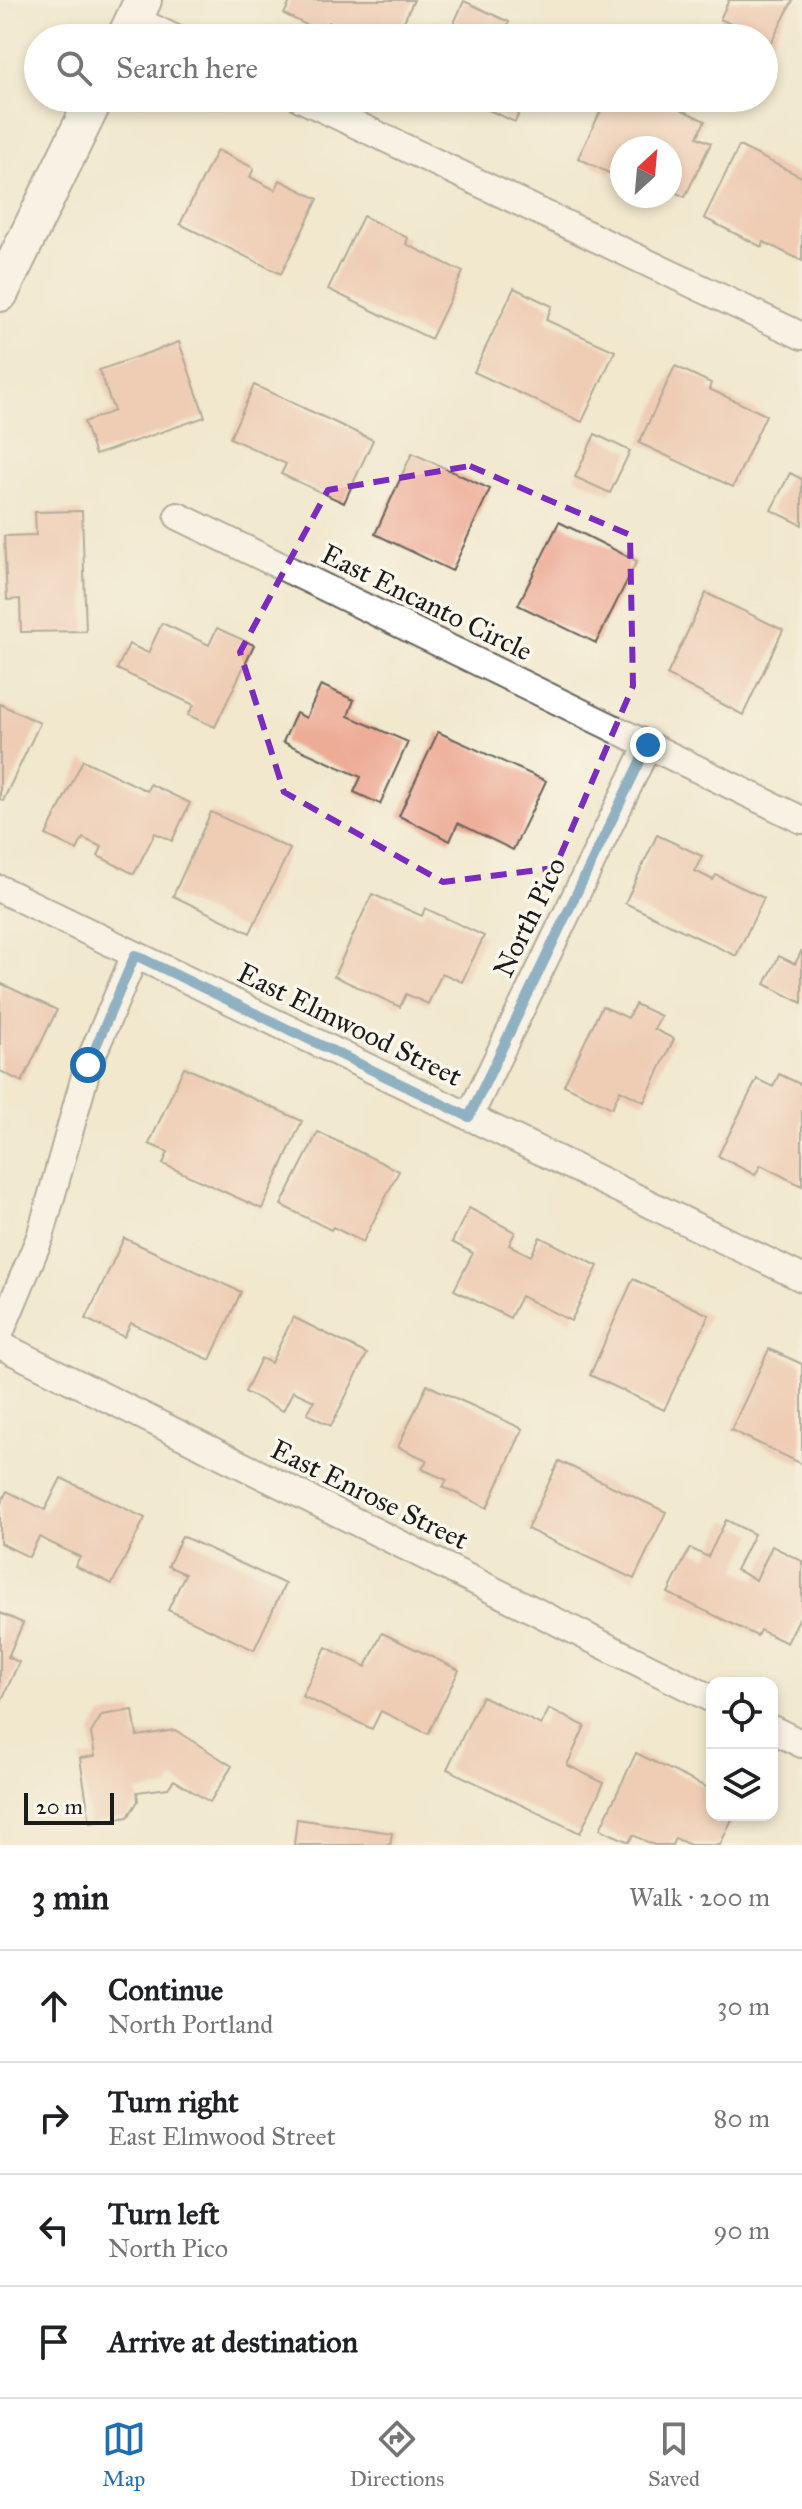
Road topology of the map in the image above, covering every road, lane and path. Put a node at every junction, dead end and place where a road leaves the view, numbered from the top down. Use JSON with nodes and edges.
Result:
{"nodes":[{"id":1,"x":88,"y":112,"type":"edge"},
{"id":2,"x":330,"y":112,"type":"edge"},
{"id":3,"x":0,"y":293,"type":"edge"},
{"id":4,"x":802,"y":336,"type":"edge"},
{"id":5,"x":178,"y":516,"type":"dead end"},
{"id":6,"x":648,"y":745,"type":"junction"},
{"id":7,"x":802,"y":820,"type":"edge"},
{"id":8,"x":0,"y":889,"type":"edge"},
{"id":9,"x":135,"y":955,"type":"junction"},
{"id":10,"x":469,"y":1117,"type":"junction"},
{"id":11,"x":802,"y":1278,"type":"edge"},
{"id":12,"x":0,"y":1333,"type":"edge"},
{"id":13,"x":0,"y":1345,"type":"edge"},
{"id":14,"x":706,"y":1696,"type":"edge"},
{"id":15,"x":778,"y":1732,"type":"edge"},
{"id":16,"x":802,"y":1744,"type":"edge"}],
"edges":[{"from":1,"to":3,"type":"main road"},
{"from":2,"to":4,"type":"street"},
{"from":5,"to":6,"type":"street","name":"East Encanto Circle"},
{"from":6,"to":7,"type":"street","name":"East Encanto Circle"},
{"from":6,"to":10,"type":"street","name":"North Pico"},
{"from":8,"to":9,"type":"street","name":"East Elmwood Street"},
{"from":9,"to":10,"type":"street","name":"East Elmwood Street"},
{"from":9,"to":12,"type":"street"},
{"from":10,"to":11,"type":"street","name":"East Elmwood Street"},
{"from":13,"to":14,"type":"street","name":"East Enrose Street"},
{"from":15,"to":16,"type":"street"}]}
